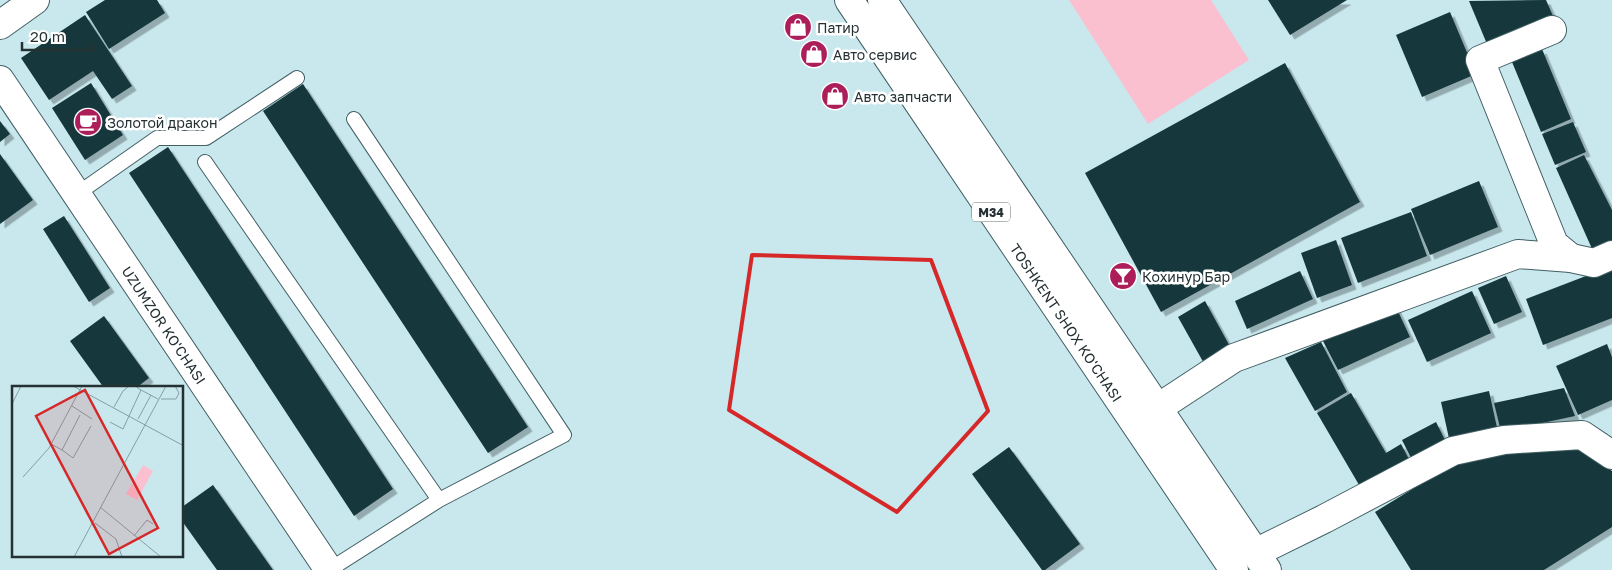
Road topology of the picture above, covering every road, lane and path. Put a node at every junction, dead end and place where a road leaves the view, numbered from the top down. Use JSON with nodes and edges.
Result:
{"nodes":[{"id":1,"x":35,"y":0,"type":"edge"},
{"id":2,"x":849,"y":0,"type":"edge"},
{"id":3,"x":882,"y":0,"type":"edge"},
{"id":4,"x":0,"y":25,"type":"edge"},
{"id":5,"x":1552,"y":30,"type":"dead end"},
{"id":6,"x":297,"y":78,"type":"dead end"},
{"id":7,"x":0,"y":80,"type":"edge"},
{"id":8,"x":354,"y":119,"type":"dead end"},
{"id":9,"x":205,"y":162,"type":"dead end"},
{"id":10,"x":77,"y":194,"type":"junction"},
{"id":11,"x":1612,"y":255,"type":"edge"},
{"id":12,"x":1571,"y":258,"type":"junction"},
{"id":13,"x":1157,"y":408,"type":"junction"},
{"id":14,"x":1134,"y":424,"type":"junction"},
{"id":15,"x":1612,"y":455,"type":"edge"},
{"id":16,"x":439,"y":500,"type":"junction"},
{"id":17,"x":1261,"y":561,"type":"edge"},
{"id":18,"x":329,"y":570,"type":"edge"},
{"id":19,"x":1234,"y":570,"type":"edge"}],
"edges":[{"from":1,"to":4,"type":"street"},
{"from":2,"to":14,"type":"street","name":"TOSHKENT SHOX KO'CHASI","number":"M34"},
{"from":3,"to":13,"type":"street","name":"TOSHKENT SHOX KO'CHASI","number":"M34"},
{"from":5,"to":12,"type":"street"},
{"from":6,"to":10,"type":"lane"},
{"from":7,"to":10,"type":"street","name":"UZUMZOR KO'CHASI"},
{"from":8,"to":16,"type":"lane"},
{"from":9,"to":16,"type":"lane"},
{"from":10,"to":18,"type":"street","name":"UZUMZOR KO'CHASI"},
{"from":11,"to":12,"type":"street"},
{"from":12,"to":13,"type":"street"},
{"from":13,"to":14,"type":"street"},
{"from":13,"to":17,"type":"street","name":"TOSHKENT SHOX KO'CHASI","number":"M34"},
{"from":14,"to":19,"type":"street","name":"TOSHKENT SHOX KO'CHASI","number":"M34"},
{"from":15,"to":17,"type":"street"},
{"from":16,"to":18,"type":"lane"}]}
